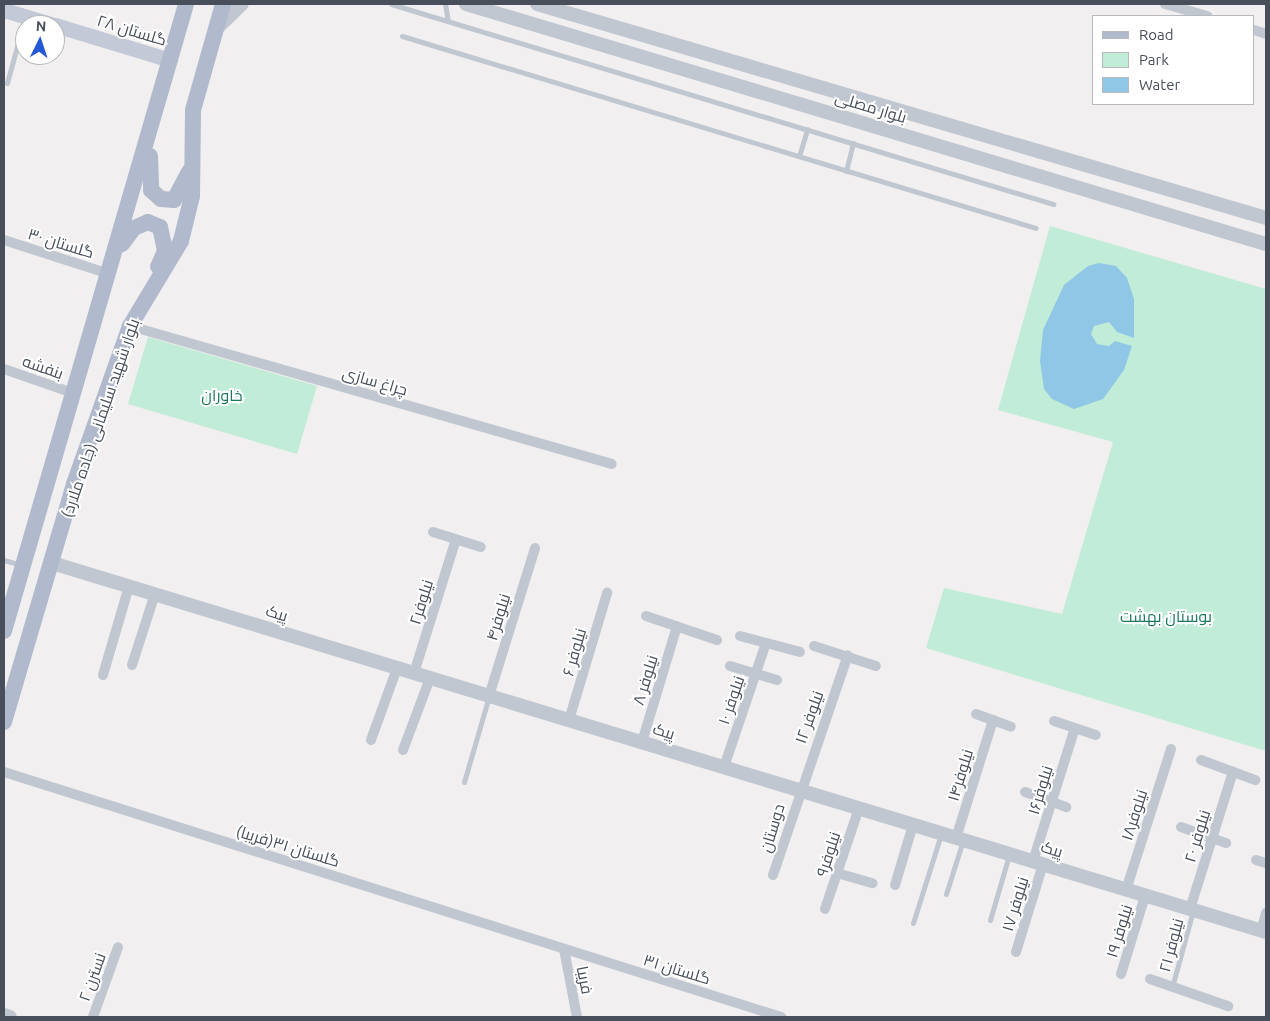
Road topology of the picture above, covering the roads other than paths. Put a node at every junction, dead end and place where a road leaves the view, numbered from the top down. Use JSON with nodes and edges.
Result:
{"nodes":[{"id":1,"x":186,"y":4,"type":"edge"},
{"id":2,"x":223,"y":4,"type":"edge"},
{"id":3,"x":242,"y":4,"type":"edge"},
{"id":4,"x":391,"y":4,"type":"edge"},
{"id":5,"x":445,"y":4,"type":"edge"},
{"id":6,"x":466,"y":4,"type":"edge"},
{"id":7,"x":536,"y":4,"type":"edge"},
{"id":8,"x":1164,"y":4,"type":"edge"},
{"id":9,"x":4,"y":10,"type":"edge"},
{"id":10,"x":22,"y":15,"type":"edge"},
{"id":11,"x":1203,"y":15,"type":"edge"},
{"id":12,"x":448,"y":21,"type":"junction"},
{"id":13,"x":65,"y":28,"type":"edge"},
{"id":14,"x":215,"y":30,"type":"junction"},
{"id":15,"x":402,"y":36,"type":"dead end"},
{"id":16,"x":15,"y":53,"type":"edge"},
{"id":17,"x":170,"y":60,"type":"junction"},
{"id":18,"x":7,"y":83,"type":"dead end"},
{"id":19,"x":807,"y":129,"type":"junction"},
{"id":20,"x":152,"y":131,"type":"junction"},
{"id":21,"x":853,"y":143,"type":"junction"},
{"id":22,"x":799,"y":156,"type":"junction"},
{"id":23,"x":191,"y":166,"type":"junction"},
{"id":24,"x":846,"y":170,"type":"junction"},
{"id":25,"x":1053,"y":204,"type":"dead end"},
{"id":26,"x":1266,"y":218,"type":"edge"},
{"id":27,"x":1036,"y":228,"type":"dead end"},
{"id":28,"x":4,"y":240,"type":"edge"},
{"id":29,"x":1266,"y":244,"type":"edge"},
{"id":30,"x":116,"y":252,"type":"junction"},
{"id":31,"x":109,"y":274,"type":"junction"},
{"id":32,"x":147,"y":295,"type":"junction"},
{"id":33,"x":130,"y":326,"type":"junction"},
{"id":34,"x":4,"y":369,"type":"edge"},
{"id":35,"x":73,"y":393,"type":"junction"},
{"id":36,"x":612,"y":464,"type":"dead end"},
{"id":37,"x":433,"y":532,"type":"dead end"},
{"id":38,"x":456,"y":539,"type":"junction"},
{"id":39,"x":481,"y":547,"type":"dead end"},
{"id":40,"x":535,"y":548,"type":"dead end"},
{"id":41,"x":4,"y":560,"type":"edge"},
{"id":42,"x":52,"y":563,"type":"junction"},
{"id":43,"x":23,"y":566,"type":"junction"},
{"id":44,"x":128,"y":586,"type":"junction"},
{"id":45,"x":607,"y":593,"type":"dead end"},
{"id":46,"x":155,"y":594,"type":"junction"},
{"id":47,"x":8,"y":602,"type":"edge"},
{"id":48,"x":646,"y":616,"type":"dead end"},
{"id":49,"x":677,"y":626,"type":"junction"},
{"id":50,"x":4,"y":630,"type":"edge"},
{"id":51,"x":740,"y":636,"type":"dead end"},
{"id":52,"x":717,"y":640,"type":"dead end"},
{"id":53,"x":766,"y":643,"type":"junction"},
{"id":54,"x":814,"y":646,"type":"dead end"},
{"id":55,"x":800,"y":652,"type":"dead end"},
{"id":56,"x":848,"y":654,"type":"junction"},
{"id":57,"x":132,"y":665,"type":"dead end"},
{"id":58,"x":730,"y":666,"type":"dead end"},
{"id":59,"x":876,"y":666,"type":"dead end"},
{"id":60,"x":397,"y":668,"type":"junction"},
{"id":61,"x":414,"y":673,"type":"junction"},
{"id":62,"x":756,"y":673,"type":"junction"},
{"id":63,"x":102,"y":675,"type":"dead end"},
{"id":64,"x":430,"y":678,"type":"junction"},
{"id":65,"x":777,"y":680,"type":"dead end"},
{"id":66,"x":489,"y":696,"type":"junction"},
{"id":67,"x":976,"y":714,"type":"dead end"},
{"id":68,"x":569,"y":720,"type":"junction"},
{"id":69,"x":993,"y":720,"type":"junction"},
{"id":70,"x":1054,"y":721,"type":"dead end"},
{"id":71,"x":4,"y":722,"type":"edge"},
{"id":72,"x":1011,"y":727,"type":"dead end"},
{"id":73,"x":1075,"y":728,"type":"junction"},
{"id":74,"x":1096,"y":735,"type":"dead end"},
{"id":75,"x":372,"y":740,"type":"dead end"},
{"id":76,"x":642,"y":742,"type":"junction"},
{"id":77,"x":1171,"y":749,"type":"dead end"},
{"id":78,"x":403,"y":750,"type":"dead end"},
{"id":79,"x":1201,"y":760,"type":"dead end"},
{"id":80,"x":724,"y":767,"type":"junction"},
{"id":81,"x":4,"y":772,"type":"edge"},
{"id":82,"x":1233,"y":772,"type":"junction"},
{"id":83,"x":1255,"y":780,"type":"dead end"},
{"id":84,"x":464,"y":782,"type":"dead end"},
{"id":85,"x":799,"y":790,"type":"junction"},
{"id":86,"x":1025,"y":792,"type":"dead end"},
{"id":87,"x":1052,"y":802,"type":"junction"},
{"id":88,"x":1066,"y":807,"type":"dead end"},
{"id":89,"x":858,"y":808,"type":"junction"},
{"id":90,"x":913,"y":825,"type":"junction"},
{"id":91,"x":1181,"y":826,"type":"dead end"},
{"id":92,"x":942,"y":834,"type":"junction"},
{"id":93,"x":1213,"y":838,"type":"junction"},
{"id":94,"x":959,"y":839,"type":"junction"},
{"id":95,"x":1226,"y":843,"type":"dead end"},
{"id":96,"x":1009,"y":854,"type":"junction"},
{"id":97,"x":1038,"y":863,"type":"junction"},
{"id":98,"x":837,"y":873,"type":"junction"},
{"id":99,"x":773,"y":875,"type":"dead end"},
{"id":100,"x":873,"y":883,"type":"dead end"},
{"id":101,"x":895,"y":885,"type":"dead end"},
{"id":102,"x":1126,"y":890,"type":"junction"},
{"id":103,"x":946,"y":894,"type":"dead end"},
{"id":104,"x":1145,"y":896,"type":"junction"},
{"id":105,"x":825,"y":909,"type":"dead end"},
{"id":106,"x":1192,"y":910,"type":"junction"},
{"id":107,"x":1266,"y":913,"type":"edge"},
{"id":108,"x":990,"y":920,"type":"dead end"},
{"id":109,"x":913,"y":923,"type":"dead end"},
{"id":110,"x":1264,"y":932,"type":"edge"},
{"id":111,"x":118,"y":947,"type":"dead end"},
{"id":112,"x":564,"y":949,"type":"junction"},
{"id":113,"x":1016,"y":952,"type":"dead end"},
{"id":114,"x":1121,"y":974,"type":"dead end"},
{"id":115,"x":1150,"y":979,"type":"dead end"},
{"id":116,"x":1172,"y":987,"type":"junction"},
{"id":117,"x":1228,"y":1006,"type":"dead end"},
{"id":118,"x":4,"y":1015,"type":"edge"},
{"id":119,"x":10,"y":1017,"type":"edge"},
{"id":120,"x":93,"y":1017,"type":"edge"},
{"id":121,"x":577,"y":1017,"type":"edge"},
{"id":122,"x":781,"y":1017,"type":"edge"}],
"edges":[{"from":1,"to":17,"type":"main road","name":"بلوار شهید سلیمانی (جاده ملارد)"},
{"from":2,"to":14,"type":"main road","name":"بلوار شهید سلیمانی (جاده ملارد)"},
{"from":3,"to":14,"type":"street"},
{"from":4,"to":12,"type":"lane"},
{"from":5,"to":12,"type":"lane"},
{"from":6,"to":29,"type":"street","name":"بلوار مصلی"},
{"from":7,"to":26,"type":"street","name":"بلوار مصلی"},
{"from":8,"to":11,"type":"street"},
{"from":9,"to":10,"type":"main road","name":"گلستان ۲۸"},
{"from":12,"to":19,"type":"lane"},
{"from":13,"to":17,"type":"main road","name":"گلستان ۲۸"},
{"from":14,"to":23,"type":"main road","name":"بلوار شهید سلیمانی (جاده ملارد)"},
{"from":15,"to":22,"type":"lane"},
{"from":16,"to":18,"type":"lane"},
{"from":17,"to":20,"type":"main road","name":"بلوار شهید سلیمانی (جاده ملارد)"},
{"from":19,"to":21,"type":"lane"},
{"from":19,"to":22,"type":"lane"},
{"from":20,"to":23,"type":"main road"},
{"from":20,"to":30,"type":"main road","name":"بلوار شهید سلیمانی (جاده ملارد)"},
{"from":21,"to":24,"type":"lane"},
{"from":21,"to":25,"type":"lane"},
{"from":22,"to":24,"type":"lane"},
{"from":23,"to":32,"type":"main road","name":"بلوار شهید سلیمانی (جاده ملارد)"},
{"from":24,"to":27,"type":"lane"},
{"from":28,"to":31,"type":"street","name":"گلستان ۳۰"},
{"from":30,"to":31,"type":"main road","name":"بلوار شهید سلیمانی (جاده ملارد)"},
{"from":30,"to":32,"type":"main road"},
{"from":31,"to":35,"type":"main road","name":"بلوار شهید سلیمانی (جاده ملارد)"},
{"from":32,"to":33,"type":"main road","name":"بلوار شهید سلیمانی (جاده ملارد)"},
{"from":33,"to":36,"type":"street","name":"چراغ سازی"},
{"from":33,"to":42,"type":"main road","name":"بلوار شهید سلیمانی (جاده ملارد)"},
{"from":34,"to":35,"type":"street","name":"بنفشه"},
{"from":35,"to":43,"type":"main road","name":"بلوار شهید سلیمانی (جاده ملارد)"},
{"from":37,"to":38,"type":"street"},
{"from":38,"to":39,"type":"street"},
{"from":38,"to":61,"type":"street","name":"نیلوفر۲"},
{"from":40,"to":66,"type":"street","name":"نیلوفر۴"},
{"from":41,"to":43,"type":"lane"},
{"from":42,"to":44,"type":"street","name":"پیک"},
{"from":42,"to":71,"type":"main road","name":"بلوار شهید سلیمانی (جاده ملارد)"},
{"from":43,"to":47,"type":"main road","name":"بلوار شهید سلیمانی (جاده ملارد)"},
{"from":44,"to":46,"type":"street","name":"پیک"},
{"from":44,"to":63,"type":"street"},
{"from":45,"to":68,"type":"street","name":"نیلوفر ۶"},
{"from":46,"to":57,"type":"street"},
{"from":46,"to":60,"type":"street","name":"پیک"},
{"from":47,"to":50,"type":"main road","name":"بلوار شهید سلیمانی (جاده ملارد)"},
{"from":48,"to":49,"type":"street"},
{"from":49,"to":52,"type":"street"},
{"from":49,"to":76,"type":"street","name":"نیلوفر ۸"},
{"from":51,"to":53,"type":"street"},
{"from":53,"to":55,"type":"street"},
{"from":53,"to":62,"type":"street","name":"نیلوفر ۱۰"},
{"from":54,"to":56,"type":"street"},
{"from":56,"to":59,"type":"street"},
{"from":56,"to":85,"type":"street","name":"نیلوفر ۱۲"},
{"from":58,"to":62,"type":"street"},
{"from":60,"to":61,"type":"street","name":"پیک"},
{"from":60,"to":75,"type":"street"},
{"from":61,"to":64,"type":"street","name":"پیک"},
{"from":62,"to":65,"type":"street"},
{"from":62,"to":80,"type":"street","name":"نیلوفر ۱۰"},
{"from":64,"to":66,"type":"street","name":"پیک"},
{"from":64,"to":78,"type":"street"},
{"from":66,"to":68,"type":"street","name":"پیک"},
{"from":66,"to":84,"type":"lane"},
{"from":67,"to":69,"type":"street"},
{"from":68,"to":76,"type":"street","name":"پیک"},
{"from":69,"to":72,"type":"street"},
{"from":69,"to":94,"type":"street","name":"نیلوفر۱۴"},
{"from":70,"to":73,"type":"street"},
{"from":73,"to":74,"type":"street"},
{"from":73,"to":87,"type":"street","name":"نیلوفر۱۶"},
{"from":76,"to":80,"type":"street","name":"پیک"},
{"from":77,"to":102,"type":"street","name":"نیلوفر۱۸"},
{"from":79,"to":82,"type":"street"},
{"from":80,"to":85,"type":"street","name":"پیک"},
{"from":81,"to":112,"type":"street","name":"گلستان ۳۱(فریبا)"},
{"from":82,"to":83,"type":"street"},
{"from":82,"to":93,"type":"street","name":"نیلوفر ۲۰"},
{"from":85,"to":89,"type":"street","name":"پیک"},
{"from":85,"to":99,"type":"street","name":"دوستان"},
{"from":86,"to":87,"type":"street"},
{"from":87,"to":88,"type":"street"},
{"from":87,"to":97,"type":"street","name":"نیلوفر۱۶"},
{"from":89,"to":90,"type":"street","name":"پیک"},
{"from":89,"to":98,"type":"street","name":"نیلوفر۹"},
{"from":90,"to":92,"type":"street","name":"پیک"},
{"from":90,"to":101,"type":"street"},
{"from":91,"to":93,"type":"street"},
{"from":92,"to":94,"type":"street","name":"پیک"},
{"from":92,"to":109,"type":"lane"},
{"from":93,"to":95,"type":"street"},
{"from":93,"to":106,"type":"street","name":"نیلوفر ۲۰"},
{"from":94,"to":96,"type":"street","name":"پیک"},
{"from":94,"to":103,"type":"lane"},
{"from":96,"to":97,"type":"street","name":"پیک"},
{"from":96,"to":108,"type":"lane"},
{"from":97,"to":102,"type":"street","name":"پیک"},
{"from":97,"to":113,"type":"street","name":"نیلوفر ۱۷"},
{"from":98,"to":100,"type":"street"},
{"from":98,"to":105,"type":"street","name":"نیلوفر۹"},
{"from":102,"to":104,"type":"street","name":"پیک"},
{"from":104,"to":106,"type":"street","name":"پیک"},
{"from":104,"to":114,"type":"street","name":"نیلوفر ۱۹"},
{"from":106,"to":110,"type":"street","name":"پیک"},
{"from":106,"to":116,"type":"lane","name":"نیلوفر ۲۱"},
{"from":107,"to":110,"type":"street"},
{"from":111,"to":120,"type":"street","name":"نسترن ۲"},
{"from":112,"to":121,"type":"street","name":"فریبا"},
{"from":112,"to":122,"type":"street","name":"گلستان ۳۱"},
{"from":115,"to":116,"type":"street"},
{"from":116,"to":117,"type":"street"},
{"from":118,"to":119,"type":"street"}]}
